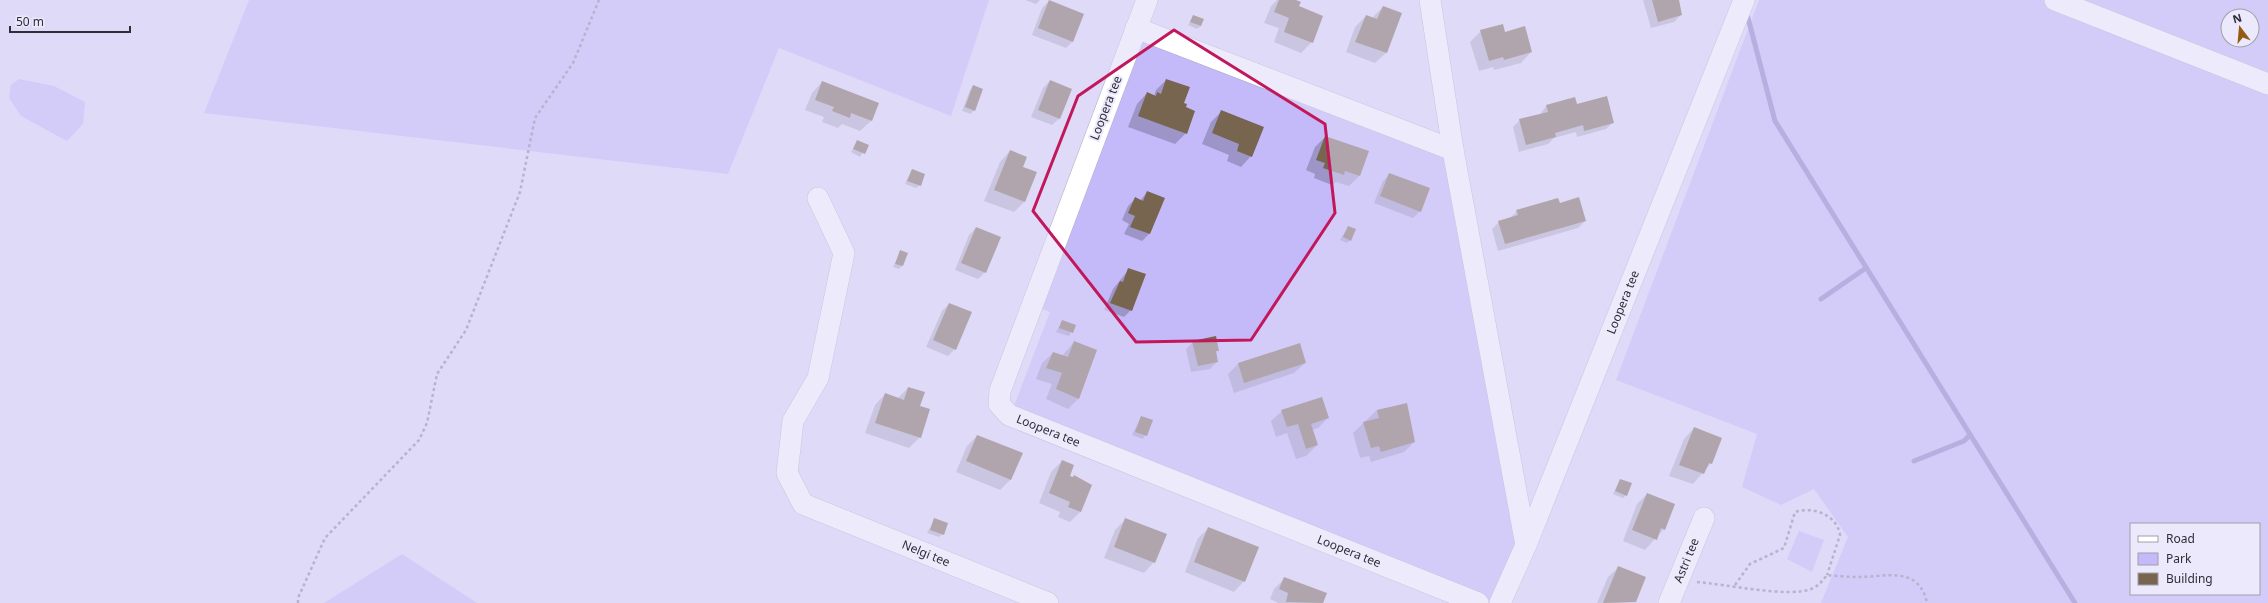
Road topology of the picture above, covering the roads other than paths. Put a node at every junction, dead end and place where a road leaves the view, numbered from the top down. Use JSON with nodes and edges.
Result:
{"nodes":[{"id":1,"x":1147,"y":0,"type":"edge"},
{"id":2,"x":1430,"y":0,"type":"edge"},
{"id":3,"x":1744,"y":0,"type":"edge"},
{"id":4,"x":2055,"y":0,"type":"edge"},
{"id":5,"x":1136,"y":28,"type":"junction"},
{"id":6,"x":2268,"y":84,"type":"edge"},
{"id":7,"x":1453,"y":150,"type":"junction"},
{"id":8,"x":818,"y":198,"type":"dead end"},
{"id":9,"x":1704,"y":518,"type":"dead end"},
{"id":10,"x":1526,"y":545,"type":"junction"},
{"id":11,"x":1048,"y":603,"type":"edge"},
{"id":12,"x":1478,"y":603,"type":"edge"},
{"id":13,"x":1500,"y":603,"type":"edge"},
{"id":14,"x":1669,"y":603,"type":"edge"}],
"edges":[{"from":1,"to":5,"type":"street","name":"Loopera tee"},
{"from":2,"to":7,"type":"street"},
{"from":3,"to":10,"type":"street","name":"Loopera tee"},
{"from":4,"to":6,"type":"street"},
{"from":5,"to":7,"type":"street"},
{"from":5,"to":12,"type":"street","name":"Loopera tee"},
{"from":7,"to":10,"type":"street"},
{"from":8,"to":11,"type":"street","name":"Nelgi tee"},
{"from":9,"to":14,"type":"street","name":"Astri tee"},
{"from":10,"to":13,"type":"street","name":"Loopera tee"}]}
